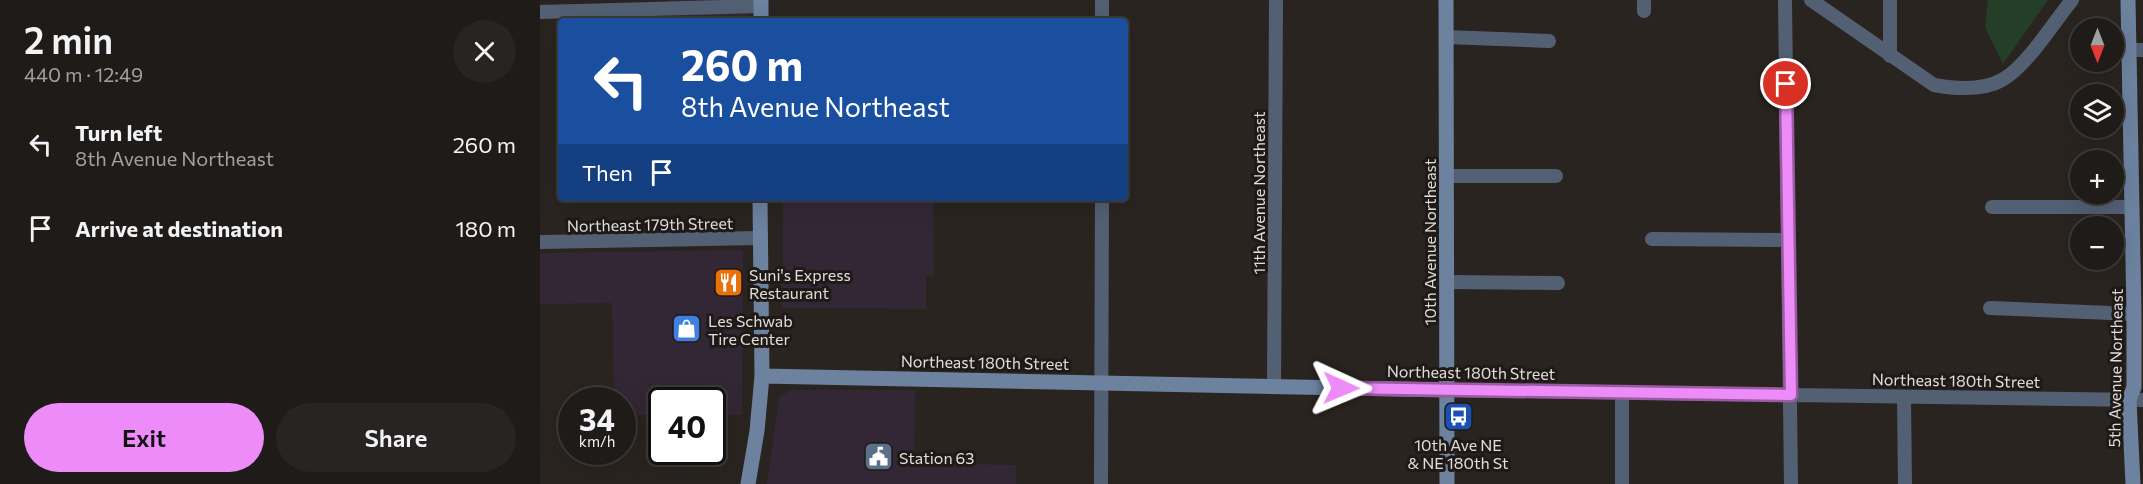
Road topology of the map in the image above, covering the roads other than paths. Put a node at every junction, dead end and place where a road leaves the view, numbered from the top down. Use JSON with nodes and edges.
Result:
{"nodes":[{"id":1,"x":1102,"y":0,"type":"edge"},
{"id":2,"x":1276,"y":0,"type":"edge"},
{"id":3,"x":1446,"y":0,"type":"edge"},
{"id":4,"x":1785,"y":0,"type":"edge"},
{"id":5,"x":1811,"y":0,"type":"edge"},
{"id":6,"x":1890,"y":0,"type":"edge"},
{"id":7,"x":2072,"y":0,"type":"edge"},
{"id":8,"x":2128,"y":0,"type":"edge"},
{"id":9,"x":761,"y":9,"type":"edge"},
{"id":10,"x":540,"y":12,"type":"edge"},
{"id":11,"x":1102,"y":18,"type":"edge"},
{"id":12,"x":1446,"y":37,"type":"junction"},
{"id":13,"x":1549,"y":41,"type":"dead end"},
{"id":14,"x":2136,"y":50,"type":"edge"},
{"id":15,"x":1890,"y":56,"type":"junction"},
{"id":16,"x":1446,"y":176,"type":"junction"},
{"id":17,"x":1556,"y":176,"type":"dead end"},
{"id":18,"x":760,"y":201,"type":"edge"},
{"id":19,"x":1101,"y":201,"type":"edge"},
{"id":20,"x":1992,"y":207,"type":"dead end"},
{"id":21,"x":2132,"y":207,"type":"junction"},
{"id":22,"x":760,"y":238,"type":"junction"},
{"id":23,"x":1652,"y":239,"type":"dead end"},
{"id":24,"x":1788,"y":240,"type":"junction"},
{"id":25,"x":540,"y":242,"type":"edge"},
{"id":26,"x":1447,"y":282,"type":"junction"},
{"id":27,"x":1558,"y":283,"type":"dead end"},
{"id":28,"x":1990,"y":308,"type":"dead end"},
{"id":29,"x":2134,"y":314,"type":"junction"},
{"id":30,"x":762,"y":375,"type":"junction"},
{"id":31,"x":1101,"y":382,"type":"junction"},
{"id":32,"x":1274,"y":387,"type":"junction"},
{"id":33,"x":1447,"y":390,"type":"junction"},
{"id":34,"x":1622,"y":392,"type":"junction"},
{"id":35,"x":1791,"y":395,"type":"junction"},
{"id":36,"x":1904,"y":397,"type":"junction"},
{"id":37,"x":2136,"y":400,"type":"edge"},
{"id":38,"x":748,"y":484,"type":"edge"},
{"id":39,"x":1101,"y":484,"type":"edge"},
{"id":40,"x":1447,"y":484,"type":"edge"},
{"id":41,"x":1622,"y":484,"type":"edge"},
{"id":42,"x":1791,"y":484,"type":"edge"},
{"id":43,"x":1905,"y":484,"type":"edge"},
{"id":44,"x":2133,"y":484,"type":"edge"}],
"edges":[{"from":1,"to":11,"type":"street"},
{"from":2,"to":32,"type":"street","name":"11th Avenue Northeast"},
{"from":3,"to":12,"type":"street","name":"10th Avenue Northeast"},
{"from":4,"to":24,"type":"street"},
{"from":5,"to":15,"type":"street"},
{"from":6,"to":15,"type":"street"},
{"from":7,"to":15,"type":"street"},
{"from":8,"to":14,"type":"street","name":"5th Avenue Northeast"},
{"from":9,"to":10,"type":"street"},
{"from":12,"to":13,"type":"street"},
{"from":12,"to":16,"type":"street","name":"10th Avenue Northeast"},
{"from":14,"to":21,"type":"street","name":"5th Avenue Northeast"},
{"from":16,"to":17,"type":"street"},
{"from":16,"to":26,"type":"street","name":"10th Avenue Northeast"},
{"from":18,"to":22,"type":"street"},
{"from":19,"to":31,"type":"street"},
{"from":20,"to":21,"type":"street"},
{"from":21,"to":29,"type":"street","name":"5th Avenue Northeast"},
{"from":22,"to":25,"type":"street","name":"Northeast 179th Street"},
{"from":22,"to":30,"type":"street"},
{"from":23,"to":24,"type":"street"},
{"from":24,"to":35,"type":"street"},
{"from":26,"to":27,"type":"street"},
{"from":26,"to":33,"type":"street","name":"10th Avenue Northeast"},
{"from":28,"to":29,"type":"street"},
{"from":29,"to":37,"type":"street","name":"5th Avenue Northeast"},
{"from":30,"to":31,"type":"street","name":"Northeast 180th Street"},
{"from":30,"to":38,"type":"street"},
{"from":31,"to":32,"type":"street","name":"Northeast 180th Street"},
{"from":31,"to":39,"type":"street"},
{"from":32,"to":33,"type":"street","name":"Northeast 180th Street"},
{"from":33,"to":34,"type":"street","name":"Northeast 180th Street"},
{"from":33,"to":40,"type":"street","name":"10th Avenue Northeast"},
{"from":34,"to":35,"type":"street","name":"Northeast 180th Street"},
{"from":34,"to":41,"type":"street"},
{"from":35,"to":36,"type":"street","name":"Northeast 180th Street"},
{"from":35,"to":42,"type":"street"},
{"from":36,"to":37,"type":"street","name":"Northeast 180th Street"},
{"from":36,"to":43,"type":"street"},
{"from":37,"to":44,"type":"street","name":"5th Avenue Northeast"}]}
